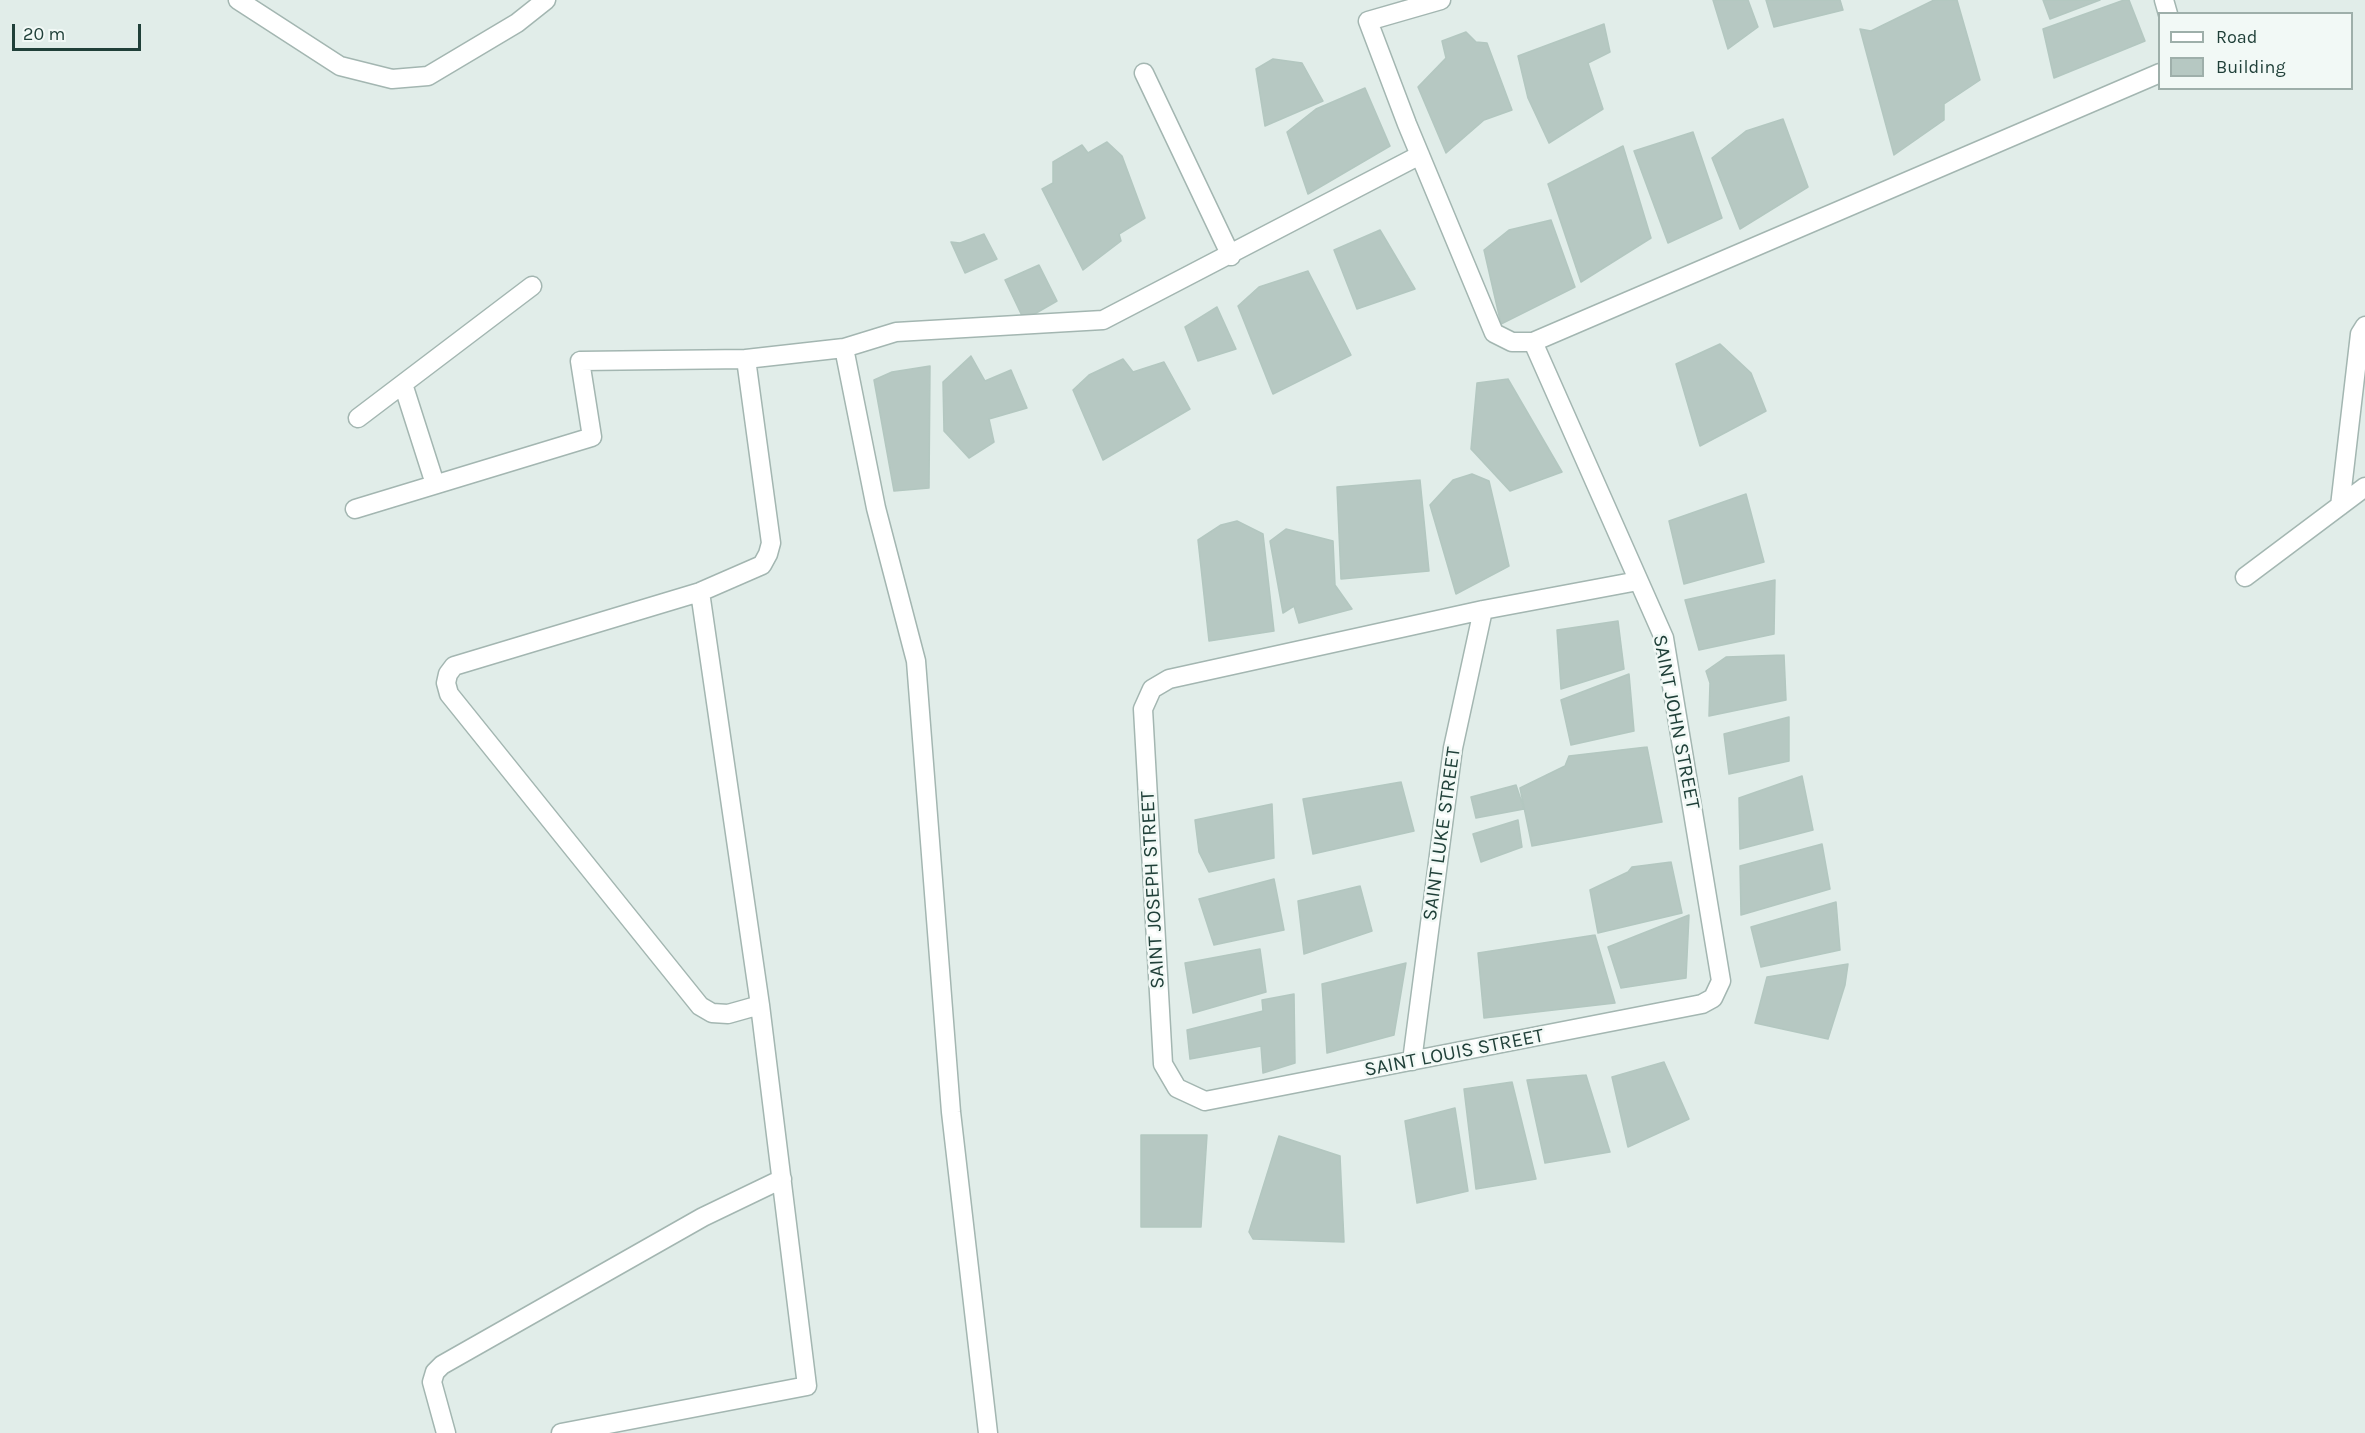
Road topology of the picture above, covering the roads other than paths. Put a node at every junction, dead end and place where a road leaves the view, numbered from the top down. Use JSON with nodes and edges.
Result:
{"nodes":[{"id":1,"x":238,"y":0,"type":"edge"},
{"id":2,"x":546,"y":0,"type":"edge"},
{"id":3,"x":1441,"y":0,"type":"edge"},
{"id":4,"x":1144,"y":73,"type":"dead end"},
{"id":5,"x":2158,"y":74,"type":"edge"},
{"id":6,"x":1420,"y":155,"type":"junction"},
{"id":7,"x":1231,"y":256,"type":"junction"},
{"id":8,"x":532,"y":286,"type":"dead end"},
{"id":9,"x":2365,"y":326,"type":"edge"},
{"id":10,"x":1533,"y":342,"type":"junction"},
{"id":11,"x":844,"y":348,"type":"junction"},
{"id":12,"x":747,"y":359,"type":"junction"},
{"id":13,"x":404,"y":384,"type":"junction"},
{"id":14,"x":358,"y":418,"type":"dead end"},
{"id":15,"x":435,"y":484,"type":"junction"},
{"id":16,"x":2365,"y":487,"type":"edge"},
{"id":17,"x":2340,"y":506,"type":"junction"},
{"id":18,"x":355,"y":508,"type":"dead end"},
{"id":19,"x":2245,"y":577,"type":"dead end"},
{"id":20,"x":1638,"y":581,"type":"junction"},
{"id":21,"x":700,"y":591,"type":"junction"},
{"id":22,"x":1482,"y":610,"type":"junction"},
{"id":23,"x":1722,"y":981,"type":"joint"},
{"id":24,"x":760,"y":1005,"type":"junction"},
{"id":25,"x":1412,"y":1061,"type":"junction"},
{"id":26,"x":1177,"y":1088,"type":"joint"},
{"id":27,"x":782,"y":1179,"type":"junction"},
{"id":28,"x":446,"y":1433,"type":"edge"},
{"id":29,"x":561,"y":1433,"type":"edge"},
{"id":30,"x":988,"y":1433,"type":"edge"}],
"edges":[{"from":1,"to":2,"type":"street"},
{"from":3,"to":6,"type":"street"},
{"from":4,"to":7,"type":"street"},
{"from":5,"to":10,"type":"street"},
{"from":6,"to":7,"type":"street"},
{"from":6,"to":10,"type":"street"},
{"from":7,"to":11,"type":"street"},
{"from":8,"to":13,"type":"street"},
{"from":9,"to":17,"type":"street"},
{"from":10,"to":20,"type":"street","name":"SAINT JOHN STREET"},
{"from":11,"to":12,"type":"street"},
{"from":11,"to":30,"type":"street"},
{"from":12,"to":15,"type":"street"},
{"from":12,"to":21,"type":"street"},
{"from":13,"to":14,"type":"street"},
{"from":13,"to":15,"type":"street"},
{"from":15,"to":18,"type":"street"},
{"from":16,"to":17,"type":"street"},
{"from":17,"to":19,"type":"street"},
{"from":20,"to":22,"type":"street"},
{"from":20,"to":23,"type":"street","name":"SAINT JOHN STREET"},
{"from":21,"to":24,"type":"street"},
{"from":21,"to":24,"type":"street"},
{"from":22,"to":25,"type":"street","name":"SAINT LUKE STREET"},
{"from":22,"to":26,"type":"street","name":"SAINT JOSEPH STREET"},
{"from":23,"to":25,"type":"street","name":"SAINT LOUIS STREET"},
{"from":24,"to":27,"type":"street"},
{"from":25,"to":26,"type":"street","name":"SAINT LOUIS STREET"},
{"from":27,"to":28,"type":"street"},
{"from":27,"to":29,"type":"street"}]}
